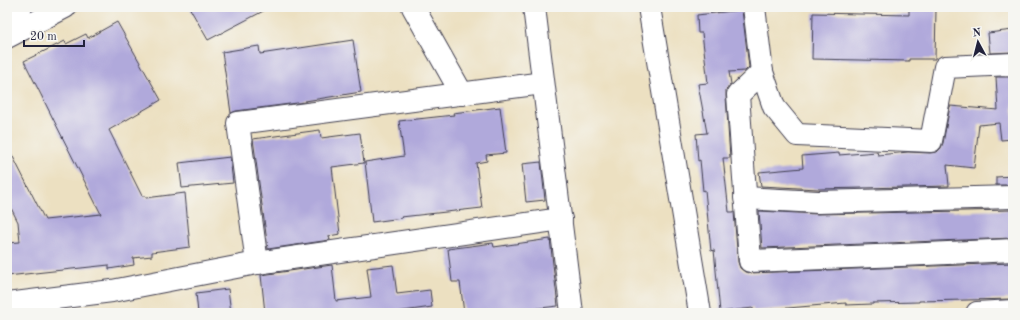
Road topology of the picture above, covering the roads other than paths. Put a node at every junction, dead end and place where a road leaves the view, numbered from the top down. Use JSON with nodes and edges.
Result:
{"nodes":[{"id":1,"x":21,"y":7,"type":"edge"},
{"id":2,"x":66,"y":7,"type":"edge"},
{"id":3,"x":413,"y":7,"type":"edge"},
{"id":4,"x":534,"y":7,"type":"edge"},
{"id":5,"x":649,"y":7,"type":"edge"},
{"id":6,"x":754,"y":7,"type":"edge"},
{"id":7,"x":7,"y":14,"type":"edge"},
{"id":8,"x":7,"y":37,"type":"edge"},
{"id":9,"x":1013,"y":64,"type":"edge"},
{"id":10,"x":762,"y":72,"type":"junction"},
{"id":11,"x":543,"y":83,"type":"junction"},
{"id":12,"x":462,"y":94,"type":"junction"},
{"id":13,"x":1013,"y":197,"type":"edge"},
{"id":14,"x":745,"y":198,"type":"junction"},
{"id":15,"x":561,"y":219,"type":"junction"},
{"id":16,"x":1013,"y":250,"type":"edge"},
{"id":17,"x":258,"y":263,"type":"junction"},
{"id":18,"x":7,"y":304,"type":"edge"},
{"id":19,"x":1013,"y":311,"type":"edge"},
{"id":20,"x":572,"y":313,"type":"edge"},
{"id":21,"x":700,"y":313,"type":"edge"},
{"id":22,"x":978,"y":313,"type":"edge"}],
"edges":[{"from":1,"to":7,"type":"street"},
{"from":2,"to":8,"type":"street"},
{"from":3,"to":12,"type":"street"},
{"from":4,"to":11,"type":"street"},
{"from":5,"to":21,"type":"street"},
{"from":6,"to":10,"type":"street"},
{"from":9,"to":10,"type":"street"},
{"from":10,"to":14,"type":"street"},
{"from":11,"to":12,"type":"street"},
{"from":11,"to":15,"type":"street"},
{"from":12,"to":17,"type":"street"},
{"from":13,"to":14,"type":"street"},
{"from":14,"to":16,"type":"street"},
{"from":15,"to":17,"type":"street"},
{"from":15,"to":20,"type":"street"},
{"from":17,"to":18,"type":"street"},
{"from":19,"to":22,"type":"street"}]}
